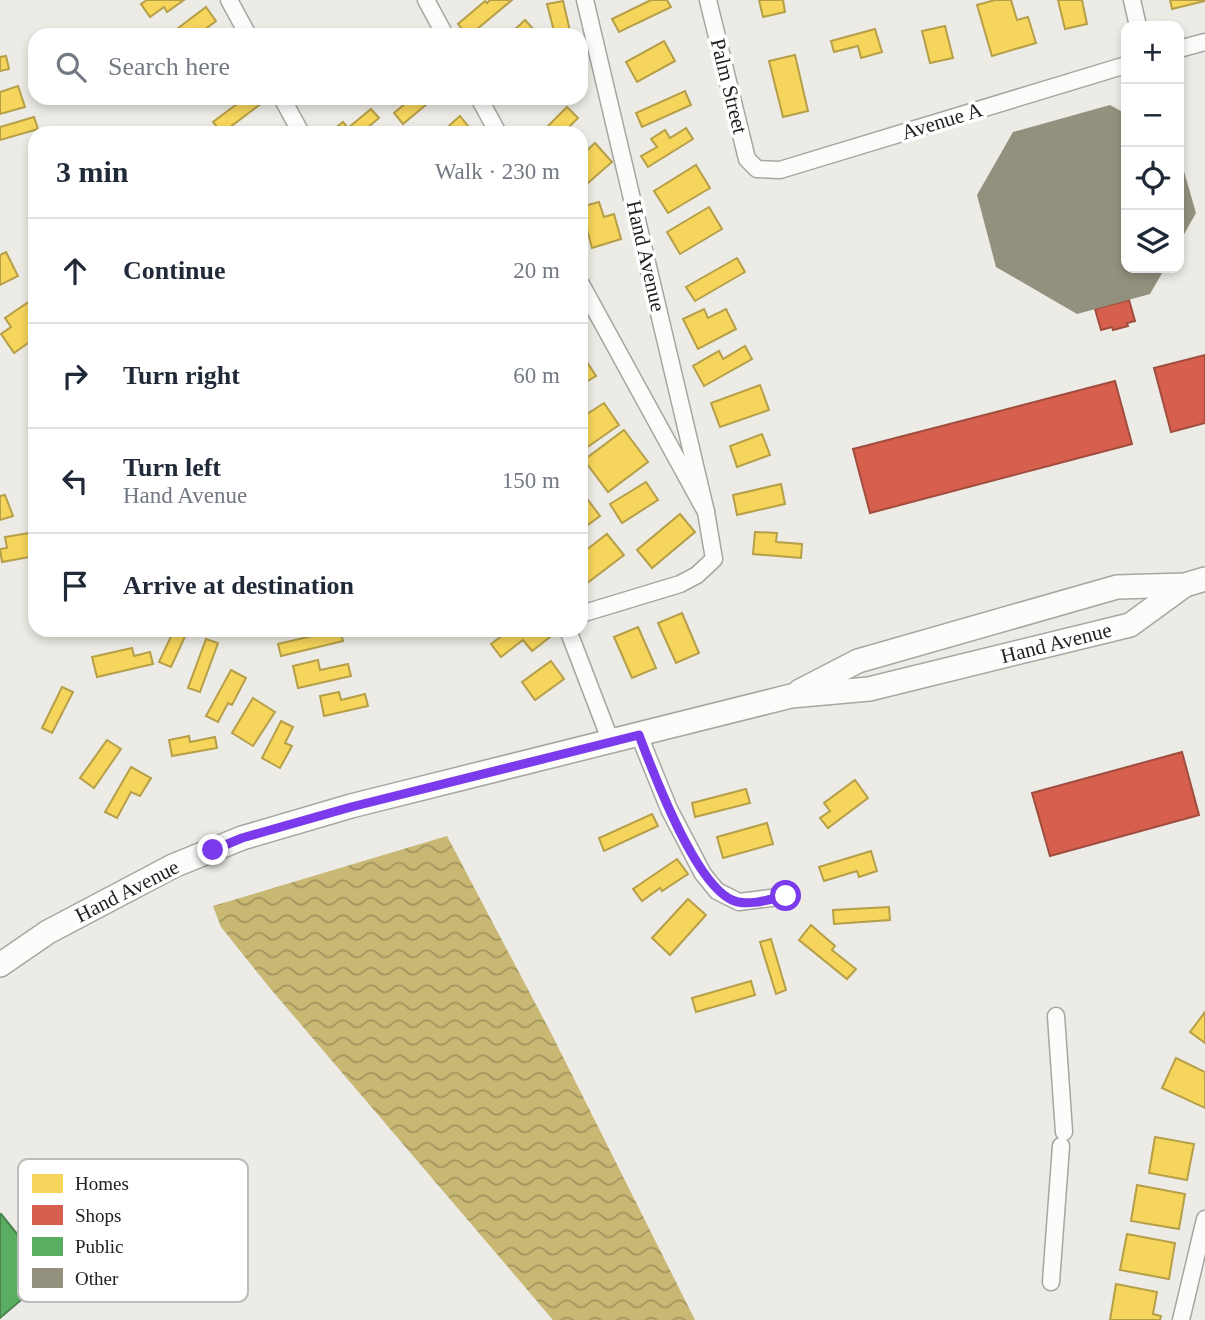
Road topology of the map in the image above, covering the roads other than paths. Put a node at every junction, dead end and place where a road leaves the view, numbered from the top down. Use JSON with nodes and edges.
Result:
{"nodes":[{"id":1,"x":229,"y":0,"type":"edge"},
{"id":2,"x":426,"y":0,"type":"edge"},
{"id":3,"x":585,"y":0,"type":"edge"},
{"id":4,"x":708,"y":0,"type":"edge"},
{"id":5,"x":1132,"y":0,"type":"edge"},
{"id":6,"x":1137,"y":21,"type":"edge"},
{"id":7,"x":244,"y":28,"type":"edge"},
{"id":8,"x":441,"y":28,"type":"edge"},
{"id":9,"x":1205,"y":42,"type":"edge"},
{"id":10,"x":1184,"y":48,"type":"edge"},
{"id":11,"x":1121,"y":67,"type":"edge"},
{"id":12,"x":286,"y":105,"type":"edge"},
{"id":13,"x":483,"y":105,"type":"edge"},
{"id":14,"x":297,"y":126,"type":"edge"},
{"id":15,"x":495,"y":126,"type":"edge"},
{"id":16,"x":757,"y":169,"type":"joint"},
{"id":17,"x":588,"y":297,"type":"edge"},
{"id":18,"x":706,"y":512,"type":"junction"},
{"id":19,"x":1195,"y":582,"type":"edge"},
{"id":20,"x":588,"y":612,"type":"edge"},
{"id":21,"x":571,"y":637,"type":"edge"},
{"id":22,"x":791,"y":696,"type":"junction"},
{"id":23,"x":639,"y":735,"type":"junction"},
{"id":24,"x":611,"y":742,"type":"junction"},
{"id":25,"x":786,"y":896,"type":"dead end"},
{"id":26,"x":0,"y":965,"type":"edge"},
{"id":27,"x":1056,"y":1016,"type":"dead end"},
{"id":28,"x":1205,"y":1219,"type":"edge"},
{"id":29,"x":1051,"y":1282,"type":"dead end"},
{"id":30,"x":1181,"y":1320,"type":"edge"}],
"edges":[{"from":1,"to":7,"type":"street"},
{"from":2,"to":8,"type":"street"},
{"from":3,"to":18,"type":"street","name":"Hand Avenue"},
{"from":4,"to":16,"type":"street","name":"Palm Street"},
{"from":5,"to":6,"type":"street"},
{"from":9,"to":10,"type":"street"},
{"from":11,"to":16,"type":"street","name":"Avenue A"},
{"from":12,"to":14,"type":"street"},
{"from":13,"to":15,"type":"street"},
{"from":17,"to":18,"type":"street"},
{"from":18,"to":20,"type":"street","name":"Hand Avenue"},
{"from":19,"to":22,"type":"street","name":"Hand Avenue"},
{"from":19,"to":22,"type":"street","name":"Hand Avenue"},
{"from":21,"to":24,"type":"street"},
{"from":22,"to":23,"type":"street","name":"Hand Avenue"},
{"from":23,"to":24,"type":"street","name":"Hand Avenue"},
{"from":23,"to":25,"type":"street"},
{"from":24,"to":26,"type":"street","name":"Hand Avenue"},
{"from":27,"to":29,"type":"street"},
{"from":28,"to":30,"type":"street"}]}
